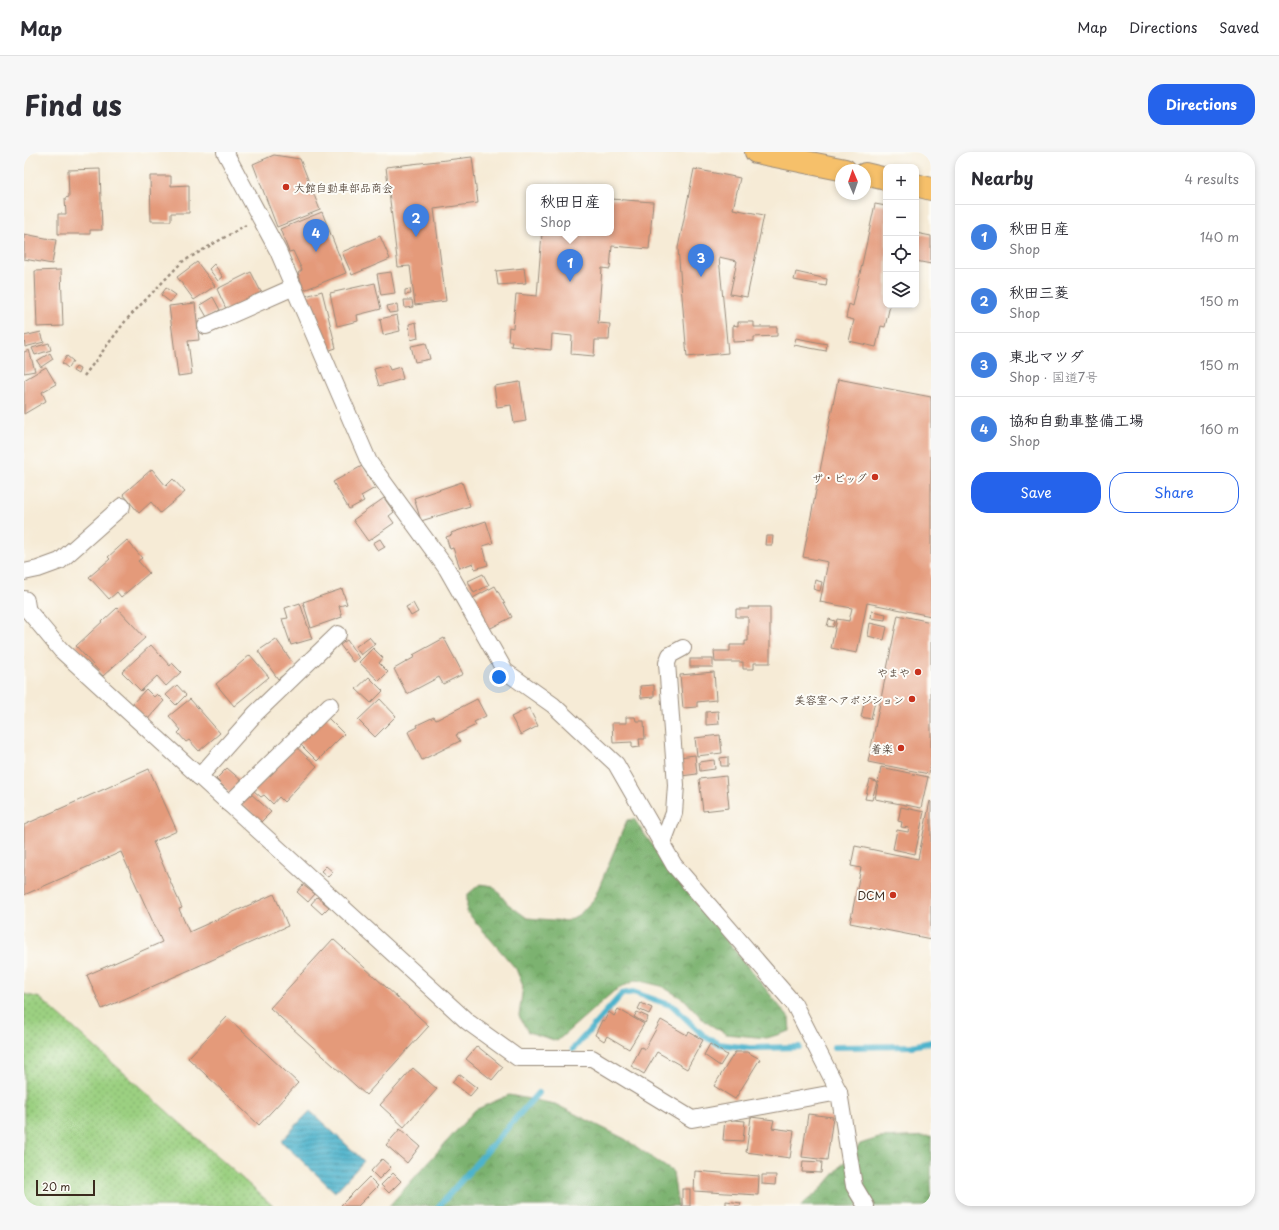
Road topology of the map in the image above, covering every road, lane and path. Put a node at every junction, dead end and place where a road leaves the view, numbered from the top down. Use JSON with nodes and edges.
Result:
{"nodes":[{"id":1,"x":225,"y":152,"type":"edge"},
{"id":2,"x":756,"y":152,"type":"edge"},
{"id":3,"x":835,"y":168,"type":"edge"},
{"id":4,"x":871,"y":175,"type":"edge"},
{"id":5,"x":883,"y":178,"type":"edge"},
{"id":6,"x":919,"y":186,"type":"edge"},
{"id":7,"x":931,"y":189,"type":"edge"},
{"id":8,"x":260,"y":217,"type":"junction"},
{"id":9,"x":294,"y":287,"type":"junction"},
{"id":10,"x":206,"y":326,"type":"dead end"},
{"id":11,"x":84,"y":376,"type":"dead end"},
{"id":12,"x":122,"y":506,"type":"dead end"},
{"id":13,"x":24,"y":572,"type":"edge"},
{"id":14,"x":24,"y":605,"type":"edge"},
{"id":15,"x":338,"y":634,"type":"dead end"},
{"id":16,"x":683,"y":648,"type":"dead end"},
{"id":17,"x":330,"y":705,"type":"dead end"},
{"id":18,"x":199,"y":777,"type":"junction"},
{"id":19,"x":229,"y":804,"type":"junction"},
{"id":20,"x":662,"y":845,"type":"junction"},
{"id":21,"x":839,"y":1092,"type":"junction"},
{"id":22,"x":866,"y":1206,"type":"edge"}],
"edges":[{"from":1,"to":8,"type":"street"},
{"from":2,"to":3,"type":"highway"},
{"from":4,"to":5,"type":"highway"},
{"from":6,"to":7,"type":"highway"},
{"from":8,"to":9,"type":"street"},
{"from":8,"to":11,"type":"path"},
{"from":9,"to":10,"type":"street"},
{"from":9,"to":20,"type":"street"},
{"from":12,"to":13,"type":"street"},
{"from":14,"to":18,"type":"street"},
{"from":15,"to":18,"type":"street"},
{"from":16,"to":20,"type":"street"},
{"from":17,"to":19,"type":"street"},
{"from":18,"to":19,"type":"street"},
{"from":19,"to":21,"type":"street"},
{"from":20,"to":21,"type":"street"},
{"from":21,"to":22,"type":"street"}]}
